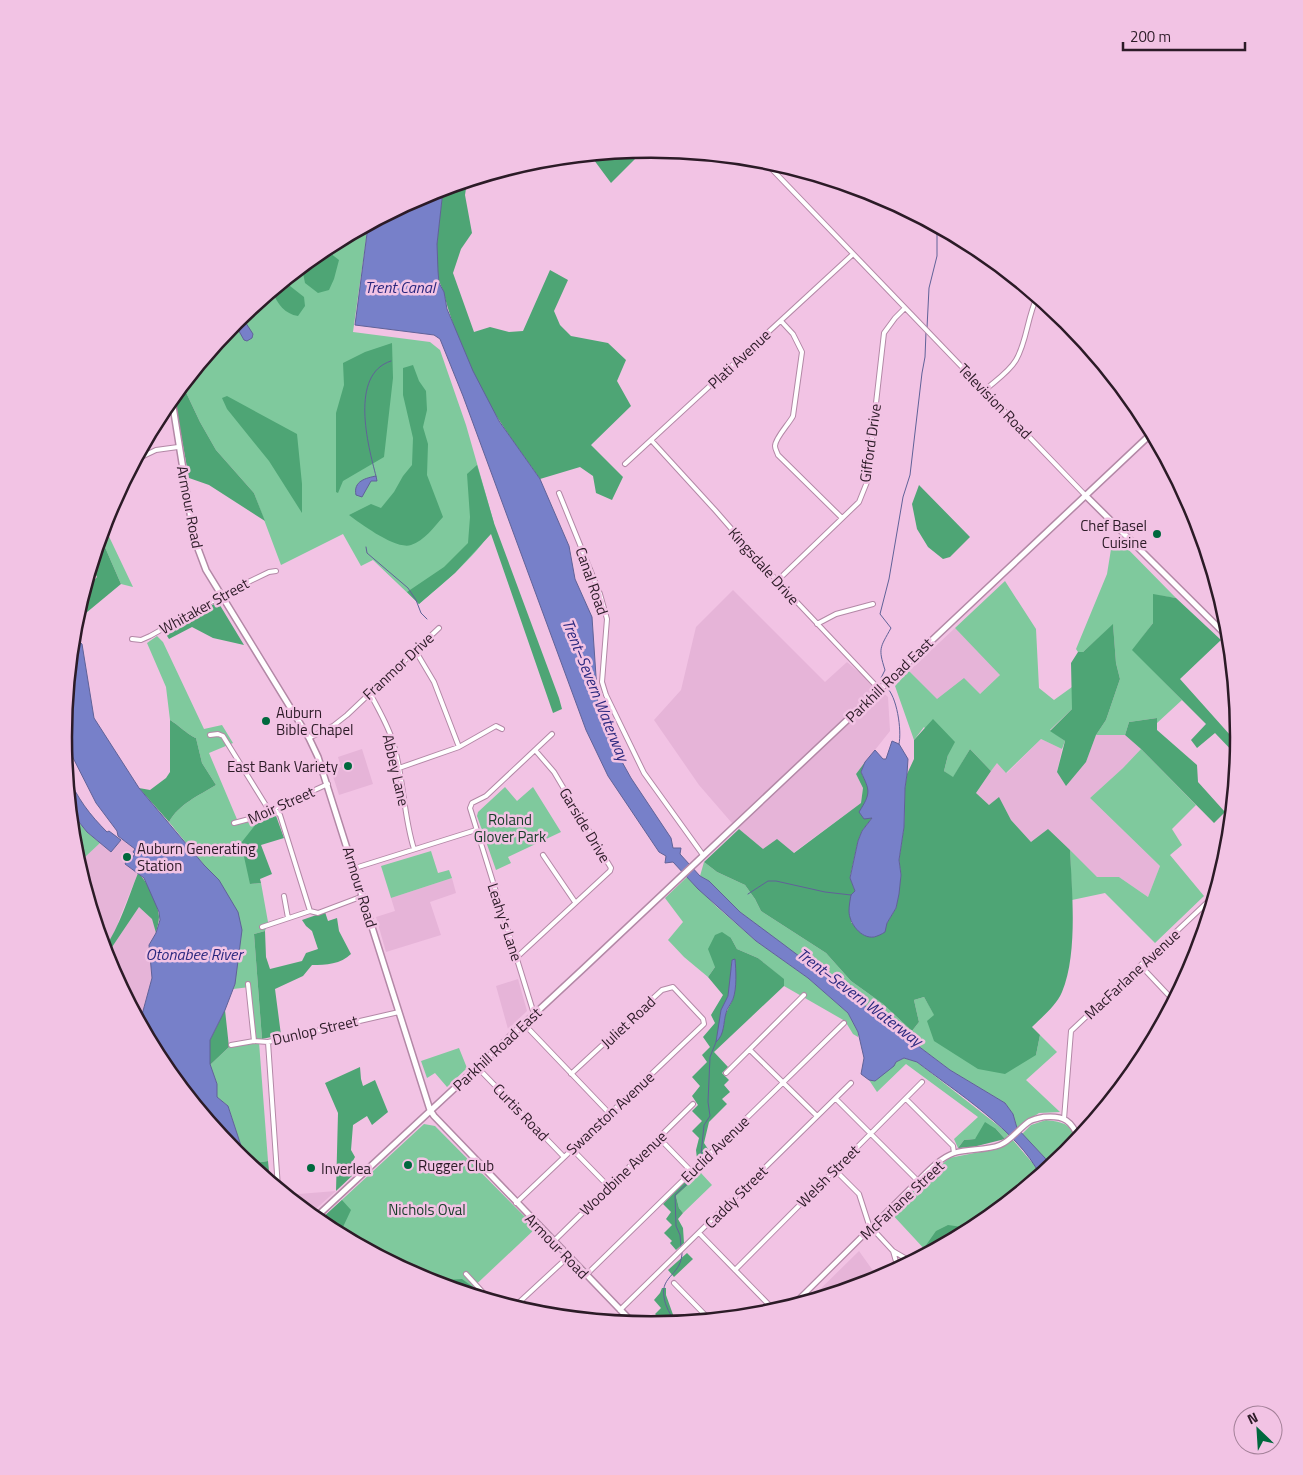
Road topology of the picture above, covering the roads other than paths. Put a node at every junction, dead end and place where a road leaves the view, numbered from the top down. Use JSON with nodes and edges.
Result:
{"nodes":[{"id":1,"x":775,"y":172,"type":"edge"},
{"id":2,"x":852,"y":255,"type":"junction"},
{"id":3,"x":1034,"y":303,"type":"edge"},
{"id":4,"x":905,"y":308,"type":"junction"},
{"id":5,"x":781,"y":321,"type":"junction"},
{"id":6,"x":985,"y":390,"type":"junction"},
{"id":7,"x":173,"y":411,"type":"edge"},
{"id":8,"x":1146,"y":437,"type":"edge"},
{"id":9,"x":651,"y":440,"type":"junction"},
{"id":10,"x":178,"y":446,"type":"junction"},
{"id":11,"x":146,"y":455,"type":"edge"},
{"id":12,"x":625,"y":464,"type":"dead end"},
{"id":13,"x":560,"y":493,"type":"dead end"},
{"id":14,"x":1085,"y":495,"type":"junction"},
{"id":15,"x":842,"y":518,"type":"junction"},
{"id":16,"x":276,"y":571,"type":"dead end"},
{"id":17,"x":777,"y":581,"type":"junction"},
{"id":18,"x":222,"y":596,"type":"junction"},
{"id":19,"x":873,"y":604,"type":"dead end"},
{"id":20,"x":817,"y":624,"type":"junction"},
{"id":21,"x":439,"y":628,"type":"dead end"},
{"id":22,"x":1220,"y":629,"type":"edge"},
{"id":23,"x":132,"y":639,"type":"dead end"},
{"id":24,"x":415,"y":650,"type":"junction"},
{"id":25,"x":880,"y":690,"type":"junction"},
{"id":26,"x":370,"y":693,"type":"junction"},
{"id":27,"x":502,"y":729,"type":"dead end"},
{"id":28,"x":552,"y":734,"type":"dead end"},
{"id":29,"x":210,"y":735,"type":"dead end"},
{"id":30,"x":309,"y":738,"type":"junction"},
{"id":31,"x":459,"y":747,"type":"junction"},
{"id":32,"x":535,"y":750,"type":"junction"},
{"id":33,"x":399,"y":768,"type":"junction"},
{"id":34,"x":328,"y":784,"type":"junction"},
{"id":35,"x":273,"y":810,"type":"junction"},
{"id":36,"x":234,"y":824,"type":"dead end"},
{"id":37,"x":476,"y":830,"type":"junction"},
{"id":38,"x":414,"y":849,"type":"junction"},
{"id":39,"x":543,"y":855,"type":"dead end"},
{"id":40,"x":703,"y":855,"type":"junction"},
{"id":41,"x":354,"y":868,"type":"junction"},
{"id":42,"x":284,"y":896,"type":"dead end"},
{"id":43,"x":363,"y":896,"type":"junction"},
{"id":44,"x":576,"y":902,"type":"junction"},
{"id":45,"x":1206,"y":904,"type":"edge"},
{"id":46,"x":310,"y":911,"type":"junction"},
{"id":47,"x":288,"y":918,"type":"junction"},
{"id":48,"x":262,"y":927,"type":"dead end"},
{"id":49,"x":516,"y":958,"type":"junction"},
{"id":50,"x":1141,"y":966,"type":"junction"},
{"id":51,"x":248,"y":984,"type":"dead end"},
{"id":52,"x":804,"y":995,"type":"dead end"},
{"id":53,"x":1170,"y":996,"type":"edge"},
{"id":54,"x":399,"y":1012,"type":"junction"},
{"id":55,"x":534,"y":1014,"type":"junction"},
{"id":56,"x":844,"y":1023,"type":"dead end"},
{"id":57,"x":524,"y":1024,"type":"junction"},
{"id":58,"x":704,"y":1024,"type":"joint"},
{"id":59,"x":254,"y":1041,"type":"junction"},
{"id":60,"x":268,"y":1042,"type":"junction"},
{"id":61,"x":231,"y":1045,"type":"dead end"},
{"id":62,"x":750,"y":1050,"type":"junction"},
{"id":63,"x":478,"y":1068,"type":"junction"},
{"id":64,"x":726,"y":1073,"type":"dead end"},
{"id":65,"x":571,"y":1074,"type":"junction"},
{"id":66,"x":782,"y":1082,"type":"junction"},
{"id":67,"x":922,"y":1082,"type":"dead end"},
{"id":68,"x":852,"y":1083,"type":"dead end"},
{"id":69,"x":836,"y":1099,"type":"junction"},
{"id":70,"x":906,"y":1099,"type":"junction"},
{"id":71,"x":693,"y":1104,"type":"dead end"},
{"id":72,"x":430,"y":1110,"type":"junction"},
{"id":73,"x":609,"y":1113,"type":"junction"},
{"id":74,"x":817,"y":1116,"type":"junction"},
{"id":75,"x":1064,"y":1118,"type":"junction"},
{"id":76,"x":1076,"y":1131,"type":"edge"},
{"id":77,"x":870,"y":1134,"type":"junction"},
{"id":78,"x":659,"y":1138,"type":"junction"},
{"id":79,"x":572,"y":1149,"type":"junction"},
{"id":80,"x":954,"y":1153,"type":"junction"},
{"id":81,"x":564,"y":1157,"type":"junction"},
{"id":82,"x":835,"y":1170,"type":"junction"},
{"id":83,"x":691,"y":1171,"type":"junction"},
{"id":84,"x":277,"y":1179,"type":"edge"},
{"id":85,"x":918,"y":1181,"type":"junction"},
{"id":86,"x":609,"y":1187,"type":"junction"},
{"id":87,"x":516,"y":1203,"type":"junction"},
{"id":88,"x":321,"y":1213,"type":"edge"},
{"id":89,"x":871,"y":1228,"type":"junction"},
{"id":90,"x":699,"y":1233,"type":"junction"},
{"id":91,"x":553,"y":1242,"type":"junction"},
{"id":92,"x":893,"y":1251,"type":"junction"},
{"id":93,"x":568,"y":1257,"type":"junction"},
{"id":94,"x":905,"y":1258,"type":"edge"},
{"id":95,"x":896,"y":1262,"type":"edge"},
{"id":96,"x":734,"y":1270,"type":"junction"},
{"id":97,"x":466,"y":1274,"type":"dead end"},
{"id":98,"x":586,"y":1275,"type":"junction"},
{"id":99,"x":674,"y":1283,"type":"dead end"},
{"id":100,"x":482,"y":1291,"type":"edge"},
{"id":101,"x":801,"y":1297,"type":"edge"},
{"id":102,"x":520,"y":1301,"type":"edge"},
{"id":103,"x":768,"y":1304,"type":"edge"},
{"id":104,"x":620,"y":1310,"type":"junction"},
{"id":105,"x":704,"y":1314,"type":"edge"},
{"id":106,"x":625,"y":1315,"type":"edge"}],
"edges":[{"from":1,"to":2,"type":"street","name":"Television Road"},
{"from":2,"to":4,"type":"street","name":"Television Road"},
{"from":2,"to":5,"type":"street","name":"Plati Avenue"},
{"from":3,"to":6,"type":"street"},
{"from":4,"to":6,"type":"street","name":"Television Road"},
{"from":4,"to":15,"type":"street","name":"Gifford Drive"},
{"from":5,"to":9,"type":"street","name":"Plati Avenue"},
{"from":5,"to":15,"type":"street"},
{"from":6,"to":14,"type":"street","name":"Television Road"},
{"from":7,"to":10,"type":"main road","name":"Armour Road"},
{"from":8,"to":14,"type":"main road","name":"Parkhill Road East"},
{"from":9,"to":12,"type":"street","name":"Plati Avenue"},
{"from":9,"to":17,"type":"street","name":"Kingsdale Drive"},
{"from":10,"to":11,"type":"street"},
{"from":10,"to":18,"type":"main road","name":"Armour Road"},
{"from":13,"to":40,"type":"street","name":"Canal Road"},
{"from":14,"to":22,"type":"main road","name":"Television Road"},
{"from":14,"to":25,"type":"main road","name":"Parkhill Road East"},
{"from":15,"to":17,"type":"street","name":"Gifford Drive"},
{"from":16,"to":18,"type":"street","name":"Whitaker Street"},
{"from":17,"to":20,"type":"street","name":"Kingsdale Drive"},
{"from":18,"to":23,"type":"street","name":"Whitaker Street"},
{"from":18,"to":30,"type":"main road","name":"Armour Road"},
{"from":19,"to":20,"type":"street"},
{"from":20,"to":25,"type":"street","name":"Kingsdale Drive"},
{"from":21,"to":24,"type":"street","name":"Franmor Drive"},
{"from":24,"to":26,"type":"street","name":"Franmor Drive"},
{"from":24,"to":31,"type":"street"},
{"from":25,"to":40,"type":"main road","name":"Parkhill Road East"},
{"from":26,"to":30,"type":"street","name":"Franmor Drive"},
{"from":26,"to":33,"type":"street","name":"Abbey Lane"},
{"from":27,"to":31,"type":"street"},
{"from":28,"to":32,"type":"street"},
{"from":29,"to":35,"type":"street"},
{"from":30,"to":34,"type":"main road","name":"Armour Road"},
{"from":31,"to":33,"type":"street"},
{"from":32,"to":37,"type":"street","name":"Leahy's Lane"},
{"from":32,"to":44,"type":"street","name":"Garside Drive"},
{"from":33,"to":38,"type":"street","name":"Abbey Lane"},
{"from":34,"to":35,"type":"street","name":"Moir Street"},
{"from":34,"to":41,"type":"main road","name":"Armour Road"},
{"from":35,"to":36,"type":"street","name":"Moir Street"},
{"from":35,"to":46,"type":"street"},
{"from":37,"to":38,"type":"street"},
{"from":37,"to":49,"type":"street","name":"Leahy's Lane"},
{"from":38,"to":41,"type":"street"},
{"from":39,"to":44,"type":"street"},
{"from":40,"to":55,"type":"main road","name":"Parkhill Road East"},
{"from":41,"to":43,"type":"main road","name":"Armour Road"},
{"from":42,"to":47,"type":"street"},
{"from":43,"to":46,"type":"street"},
{"from":43,"to":54,"type":"main road","name":"Armour Road"},
{"from":44,"to":49,"type":"street","name":"Garside Drive"},
{"from":45,"to":50,"type":"street","name":"MacFarlane Avenue"},
{"from":46,"to":47,"type":"street"},
{"from":47,"to":48,"type":"street"},
{"from":49,"to":55,"type":"street","name":"Leahy's Lane"},
{"from":50,"to":53,"type":"street"},
{"from":50,"to":75,"type":"street","name":"MacFarlane Avenue"},
{"from":51,"to":59,"type":"street"},
{"from":52,"to":62,"type":"street"},
{"from":54,"to":60,"type":"street","name":"Dunlop Street"},
{"from":54,"to":72,"type":"main road","name":"Armour Road"},
{"from":55,"to":57,"type":"main road","name":"Parkhill Road East"},
{"from":56,"to":66,"type":"street","name":"Euclid Avenue"},
{"from":57,"to":63,"type":"main road","name":"Parkhill Road East"},
{"from":57,"to":65,"type":"street"},
{"from":58,"to":65,"type":"street","name":"Juliet Road"},
{"from":58,"to":73,"type":"street","name":"Swanston Avenue"},
{"from":59,"to":60,"type":"street","name":"Dunlop Street"},
{"from":59,"to":61,"type":"street","name":"Dunlop Street"},
{"from":60,"to":84,"type":"street"},
{"from":62,"to":64,"type":"street"},
{"from":62,"to":66,"type":"street"},
{"from":63,"to":72,"type":"main road","name":"Parkhill Road East"},
{"from":63,"to":81,"type":"street","name":"Curtis Road"},
{"from":65,"to":73,"type":"street"},
{"from":66,"to":74,"type":"street"},
{"from":66,"to":83,"type":"street","name":"Euclid Avenue"},
{"from":67,"to":70,"type":"street","name":"Welsh Street"},
{"from":68,"to":69,"type":"street","name":"Caddy Street"},
{"from":69,"to":74,"type":"street","name":"Caddy Street"},
{"from":69,"to":77,"type":"street"},
{"from":70,"to":77,"type":"street","name":"Welsh Street"},
{"from":70,"to":80,"type":"street"},
{"from":71,"to":78,"type":"street","name":"Woodbine Avenue"},
{"from":72,"to":87,"type":"main road","name":"Armour Road"},
{"from":72,"to":88,"type":"main road","name":"Parkhill Road East"},
{"from":73,"to":79,"type":"street","name":"Swanston Avenue"},
{"from":74,"to":90,"type":"street","name":"Caddy Street"},
{"from":75,"to":76,"type":"street"},
{"from":75,"to":80,"type":"street","name":"McFarlane Street"},
{"from":77,"to":82,"type":"street","name":"Welsh Street"},
{"from":77,"to":85,"type":"street"},
{"from":78,"to":83,"type":"street"},
{"from":78,"to":86,"type":"street","name":"Woodbine Avenue"},
{"from":79,"to":81,"type":"street","name":"Swanston Avenue"},
{"from":79,"to":86,"type":"street"},
{"from":80,"to":85,"type":"street","name":"McFarlane Street"},
{"from":81,"to":87,"type":"street","name":"Swanston Avenue"},
{"from":82,"to":89,"type":"street"},
{"from":82,"to":96,"type":"street","name":"Welsh Street"},
{"from":83,"to":98,"type":"street","name":"Euclid Avenue"},
{"from":85,"to":89,"type":"street","name":"McFarlane Street"},
{"from":86,"to":91,"type":"street","name":"Woodbine Avenue"},
{"from":87,"to":91,"type":"main road","name":"Armour Road"},
{"from":89,"to":92,"type":"street"},
{"from":89,"to":101,"type":"street","name":"McFarlane Street"},
{"from":90,"to":96,"type":"street"},
{"from":90,"to":104,"type":"street","name":"Caddy Street"},
{"from":91,"to":93,"type":"main road","name":"Armour Road"},
{"from":92,"to":94,"type":"street"},
{"from":92,"to":95,"type":"street"},
{"from":93,"to":98,"type":"main road","name":"Armour Road"},
{"from":93,"to":102,"type":"street"},
{"from":96,"to":103,"type":"street"},
{"from":97,"to":100,"type":"street"},
{"from":98,"to":104,"type":"main road","name":"Armour Road"},
{"from":99,"to":105,"type":"street"},
{"from":104,"to":106,"type":"main road","name":"Armour Road"}]}
